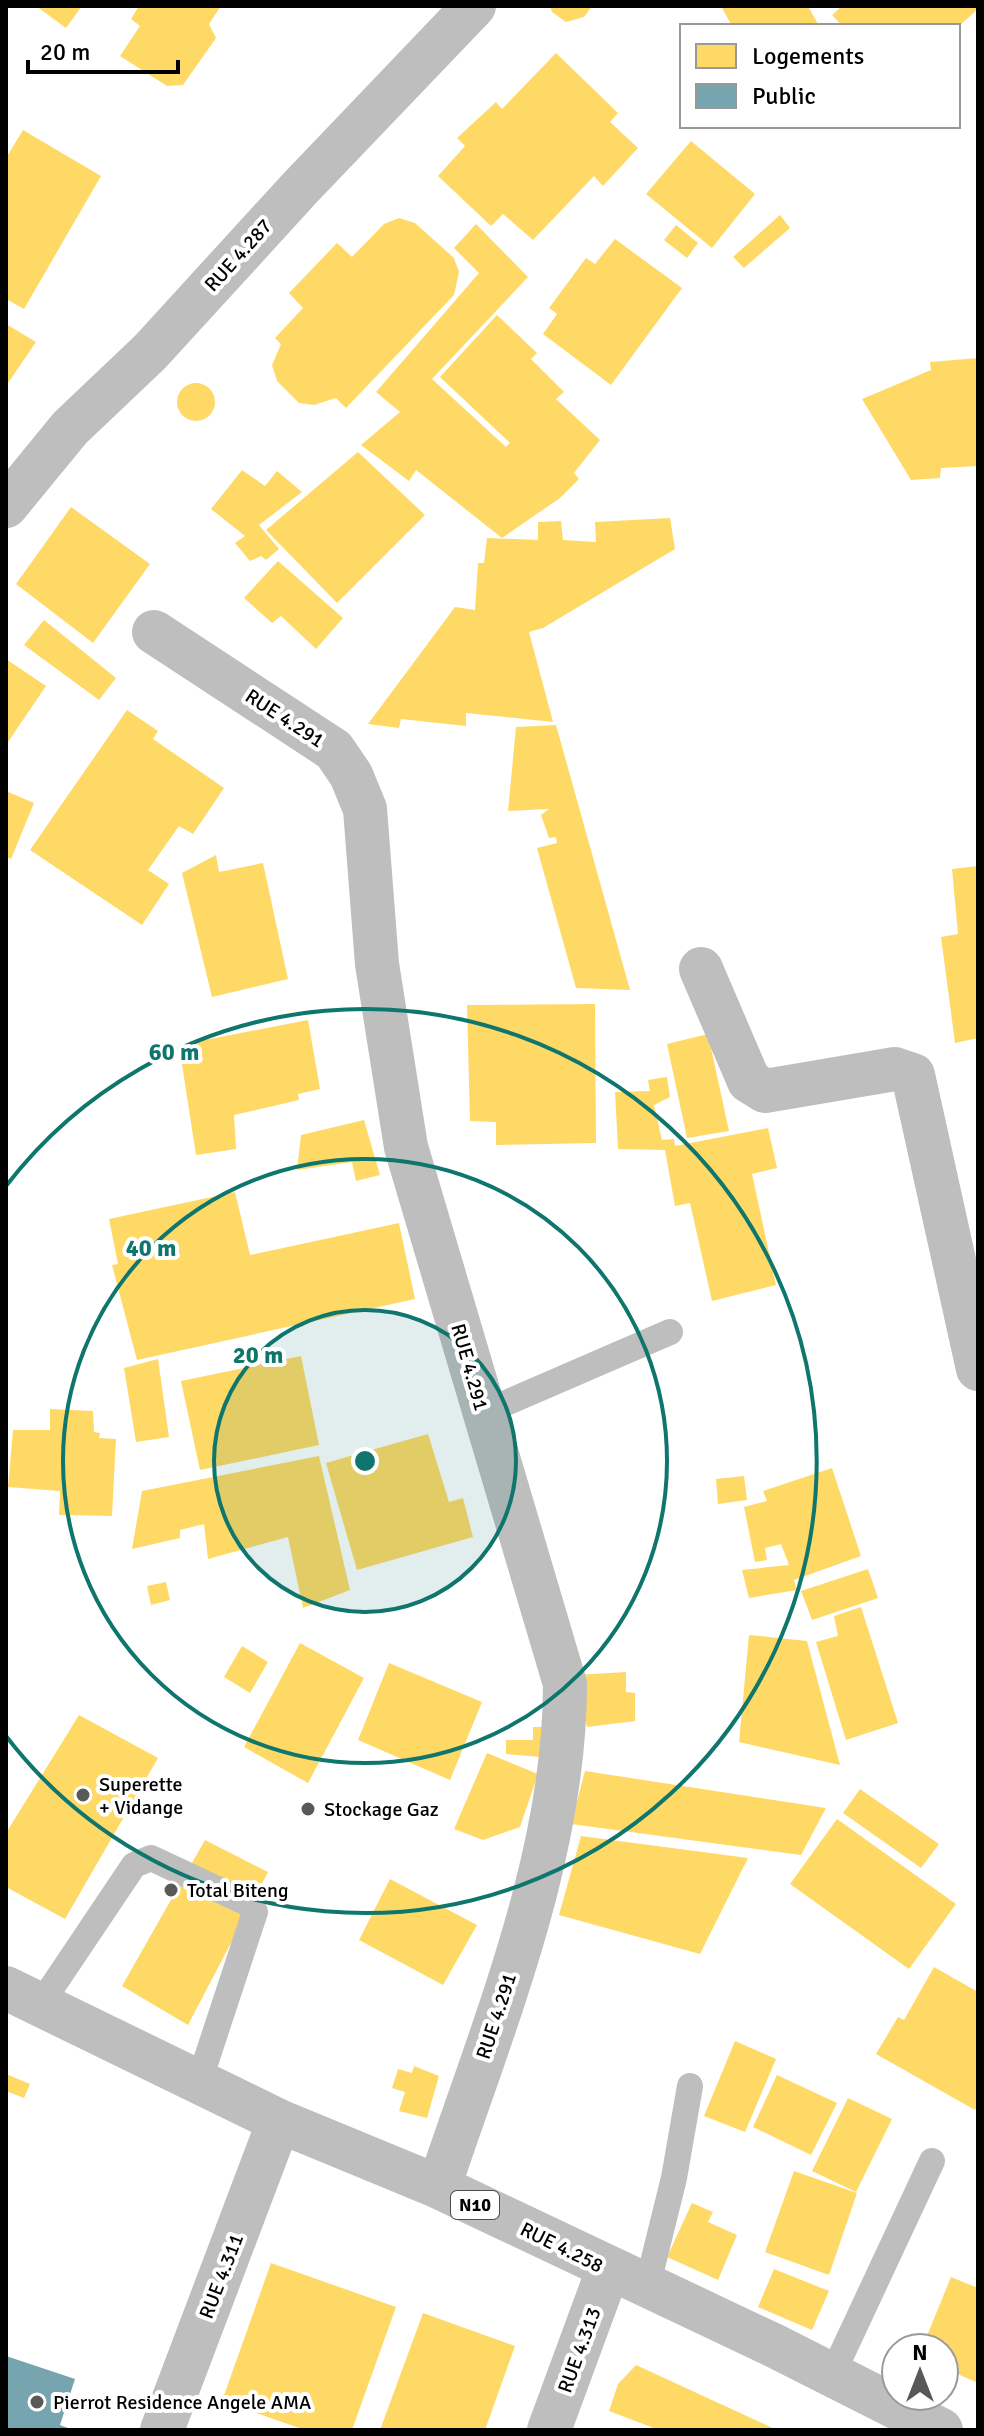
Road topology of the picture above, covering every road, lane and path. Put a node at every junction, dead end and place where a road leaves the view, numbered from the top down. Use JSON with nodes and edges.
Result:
{"nodes":[{"id":1,"x":474,"y":6,"type":"edge"},
{"id":2,"x":6,"y":506,"type":"edge"},
{"id":3,"x":154,"y":632,"type":"dead end"},
{"id":4,"x":701,"y":969,"type":"dead end"},
{"id":5,"x":670,"y":1332,"type":"dead end"},
{"id":6,"x":978,"y":1369,"type":"edge"},
{"id":7,"x":483,"y":1413,"type":"junction"},
{"id":8,"x":23,"y":1996,"type":"edge"},
{"id":9,"x":199,"y":2082,"type":"junction"},
{"id":10,"x":690,"y":2086,"type":"dead end"},
{"id":11,"x":279,"y":2121,"type":"junction"},
{"id":12,"x":932,"y":2161,"type":"dead end"},
{"id":13,"x":439,"y":2187,"type":"junction"},
{"id":14,"x":608,"y":2270,"type":"junction"},
{"id":15,"x":647,"y":2287,"type":"junction"},
{"id":16,"x":832,"y":2375,"type":"junction"},
{"id":17,"x":162,"y":2430,"type":"edge"},
{"id":18,"x":549,"y":2430,"type":"edge"},
{"id":19,"x":941,"y":2430,"type":"edge"}],
"edges":[{"from":1,"to":2,"type":"main road","name":"RUE 4.287"},
{"from":3,"to":7,"type":"main road","name":"RUE 4.291"},
{"from":4,"to":6,"type":"main road"},
{"from":5,"to":7,"type":"lane"},
{"from":7,"to":13,"type":"main road","name":"RUE 4.291"},
{"from":8,"to":9,"type":"main road","name":"RUE 4.258","number":"N10"},
{"from":8,"to":9,"type":"lane"},
{"from":9,"to":11,"type":"main road","name":"RUE 4.258","number":"N10"},
{"from":10,"to":15,"type":"lane"},
{"from":11,"to":13,"type":"main road","name":"RUE 4.258","number":"N10"},
{"from":11,"to":17,"type":"main road","name":"RUE 4.311"},
{"from":12,"to":16,"type":"lane"},
{"from":13,"to":14,"type":"main road","name":"RUE 4.258","number":"N10"},
{"from":14,"to":15,"type":"main road","name":"RUE 4.258","number":"N10"},
{"from":14,"to":18,"type":"main road","name":"RUE 4.313"},
{"from":15,"to":16,"type":"main road","name":"RUE 4.258","number":"N10"},
{"from":16,"to":19,"type":"main road","name":"RUE 4.258","number":"N10"}]}
